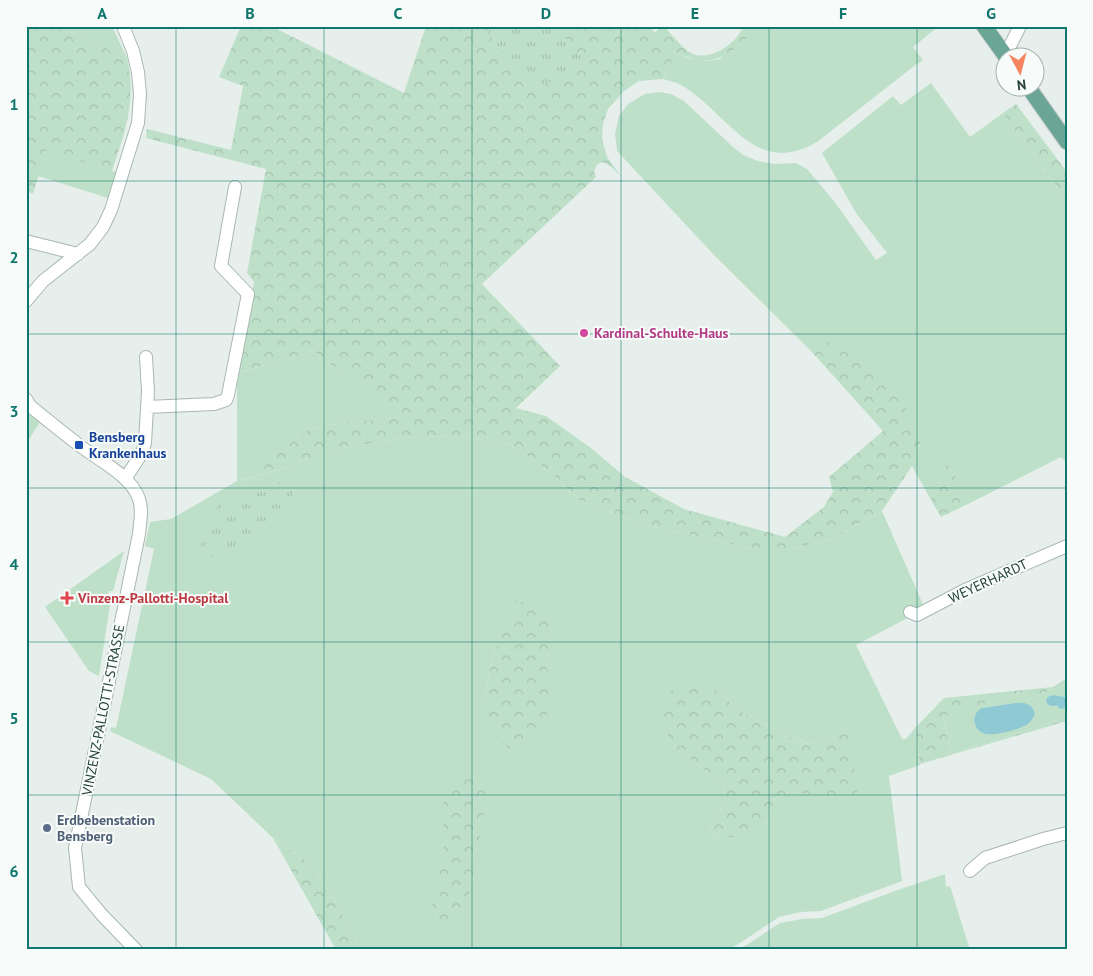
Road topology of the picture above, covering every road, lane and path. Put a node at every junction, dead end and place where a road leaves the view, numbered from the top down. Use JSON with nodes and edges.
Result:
{"nodes":[{"id":1,"x":124,"y":26,"type":"edge"},
{"id":2,"x":984,"y":26,"type":"edge"},
{"id":3,"x":1020,"y":26,"type":"edge"},
{"id":4,"x":1000,"y":48,"type":"edge"},
{"id":5,"x":1009,"y":48,"type":"edge"},
{"id":6,"x":1036,"y":98,"type":"edge"},
{"id":7,"x":1067,"y":142,"type":"edge"},
{"id":8,"x":235,"y":188,"type":"dead end"},
{"id":9,"x":26,"y":241,"type":"edge"},
{"id":10,"x":78,"y":254,"type":"junction"},
{"id":11,"x":26,"y":301,"type":"edge"},
{"id":12,"x":146,"y":357,"type":"dead end"},
{"id":13,"x":26,"y":400,"type":"edge"},
{"id":14,"x":147,"y":407,"type":"junction"},
{"id":15,"x":125,"y":479,"type":"junction"},
{"id":16,"x":1067,"y":546,"type":"edge"},
{"id":17,"x":910,"y":612,"type":"dead end"},
{"id":18,"x":1067,"y":833,"type":"edge"},
{"id":19,"x":970,"y":871,"type":"dead end"},
{"id":20,"x":136,"y":950,"type":"edge"}],
"edges":[{"from":1,"to":10,"type":"street"},
{"from":2,"to":4,"type":"main road"},
{"from":3,"to":5,"type":"street"},
{"from":6,"to":7,"type":"main road"},
{"from":8,"to":14,"type":"street"},
{"from":9,"to":10,"type":"street"},
{"from":10,"to":11,"type":"street"},
{"from":12,"to":14,"type":"street"},
{"from":13,"to":15,"type":"street","name":"VINZENZ-PALLOTTI-STRASSE"},
{"from":14,"to":15,"type":"street"},
{"from":15,"to":20,"type":"street","name":"VINZENZ-PALLOTTI-STRASSE"},
{"from":16,"to":17,"type":"street","name":"WEYERHARDT"},
{"from":18,"to":19,"type":"street"}]}
